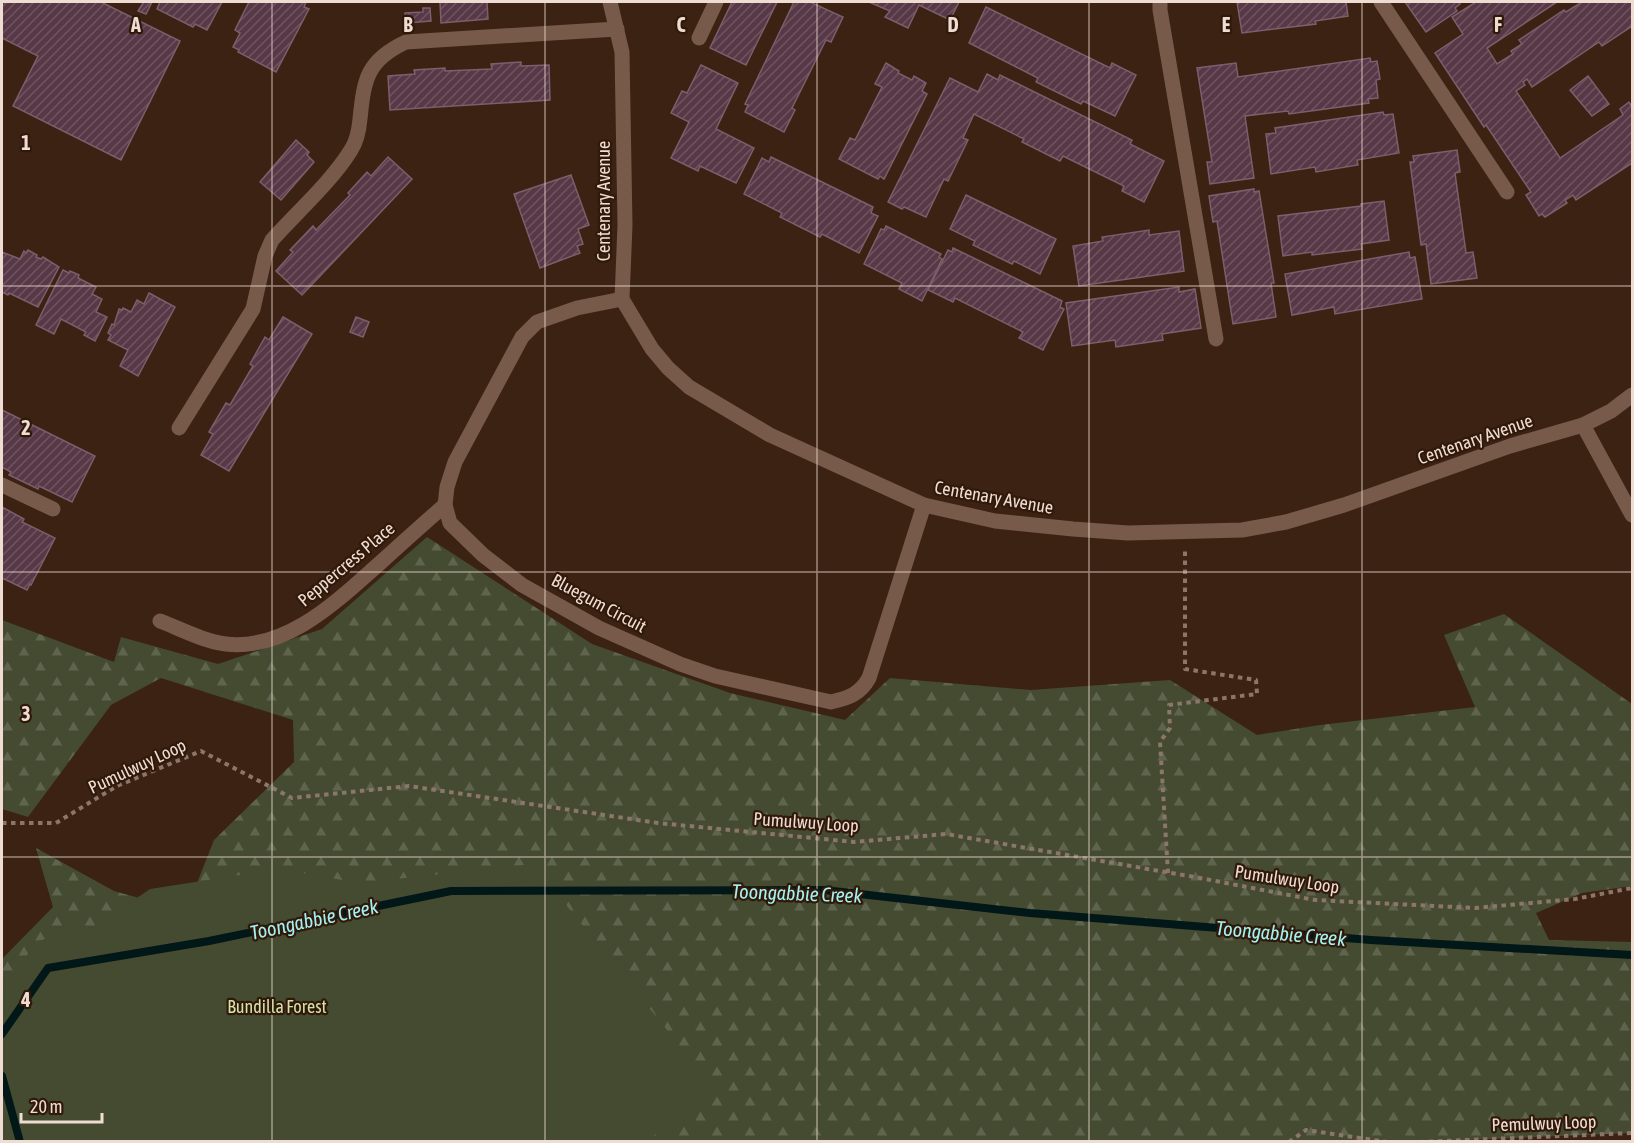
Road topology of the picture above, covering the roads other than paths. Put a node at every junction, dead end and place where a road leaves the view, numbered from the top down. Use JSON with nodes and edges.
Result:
{"nodes":[{"id":1,"x":610,"y":2,"type":"edge"},
{"id":2,"x":716,"y":2,"type":"edge"},
{"id":3,"x":1161,"y":2,"type":"edge"},
{"id":4,"x":1381,"y":2,"type":"edge"},
{"id":5,"x":617,"y":29,"type":"junction"},
{"id":6,"x":699,"y":38,"type":"dead end"},
{"id":7,"x":1507,"y":192,"type":"dead end"},
{"id":8,"x":622,"y":299,"type":"junction"},
{"id":9,"x":1216,"y":339,"type":"dead end"},
{"id":10,"x":1632,"y":395,"type":"edge"},
{"id":11,"x":1583,"y":425,"type":"junction"},
{"id":12,"x":179,"y":428,"type":"dead end"},
{"id":13,"x":2,"y":485,"type":"edge"},
{"id":14,"x":445,"y":505,"type":"junction"},
{"id":15,"x":924,"y":505,"type":"junction"},
{"id":16,"x":53,"y":509,"type":"dead end"},
{"id":17,"x":1632,"y":515,"type":"edge"},
{"id":18,"x":160,"y":621,"type":"dead end"}],
"edges":[{"from":1,"to":5,"type":"street","name":"Centenary Avenue"},
{"from":2,"to":6,"type":"street"},
{"from":3,"to":9,"type":"street"},
{"from":4,"to":7,"type":"street"},
{"from":5,"to":8,"type":"street","name":"Centenary Avenue"},
{"from":5,"to":12,"type":"street"},
{"from":8,"to":14,"type":"street"},
{"from":8,"to":15,"type":"street","name":"Centenary Avenue"},
{"from":10,"to":11,"type":"street","name":"Centenary Avenue"},
{"from":11,"to":15,"type":"street","name":"Centenary Avenue"},
{"from":11,"to":17,"type":"street"},
{"from":13,"to":16,"type":"street"},
{"from":14,"to":15,"type":"street","name":"Bluegum Circuit"},
{"from":14,"to":18,"type":"street","name":"Peppercress Place"}]}
